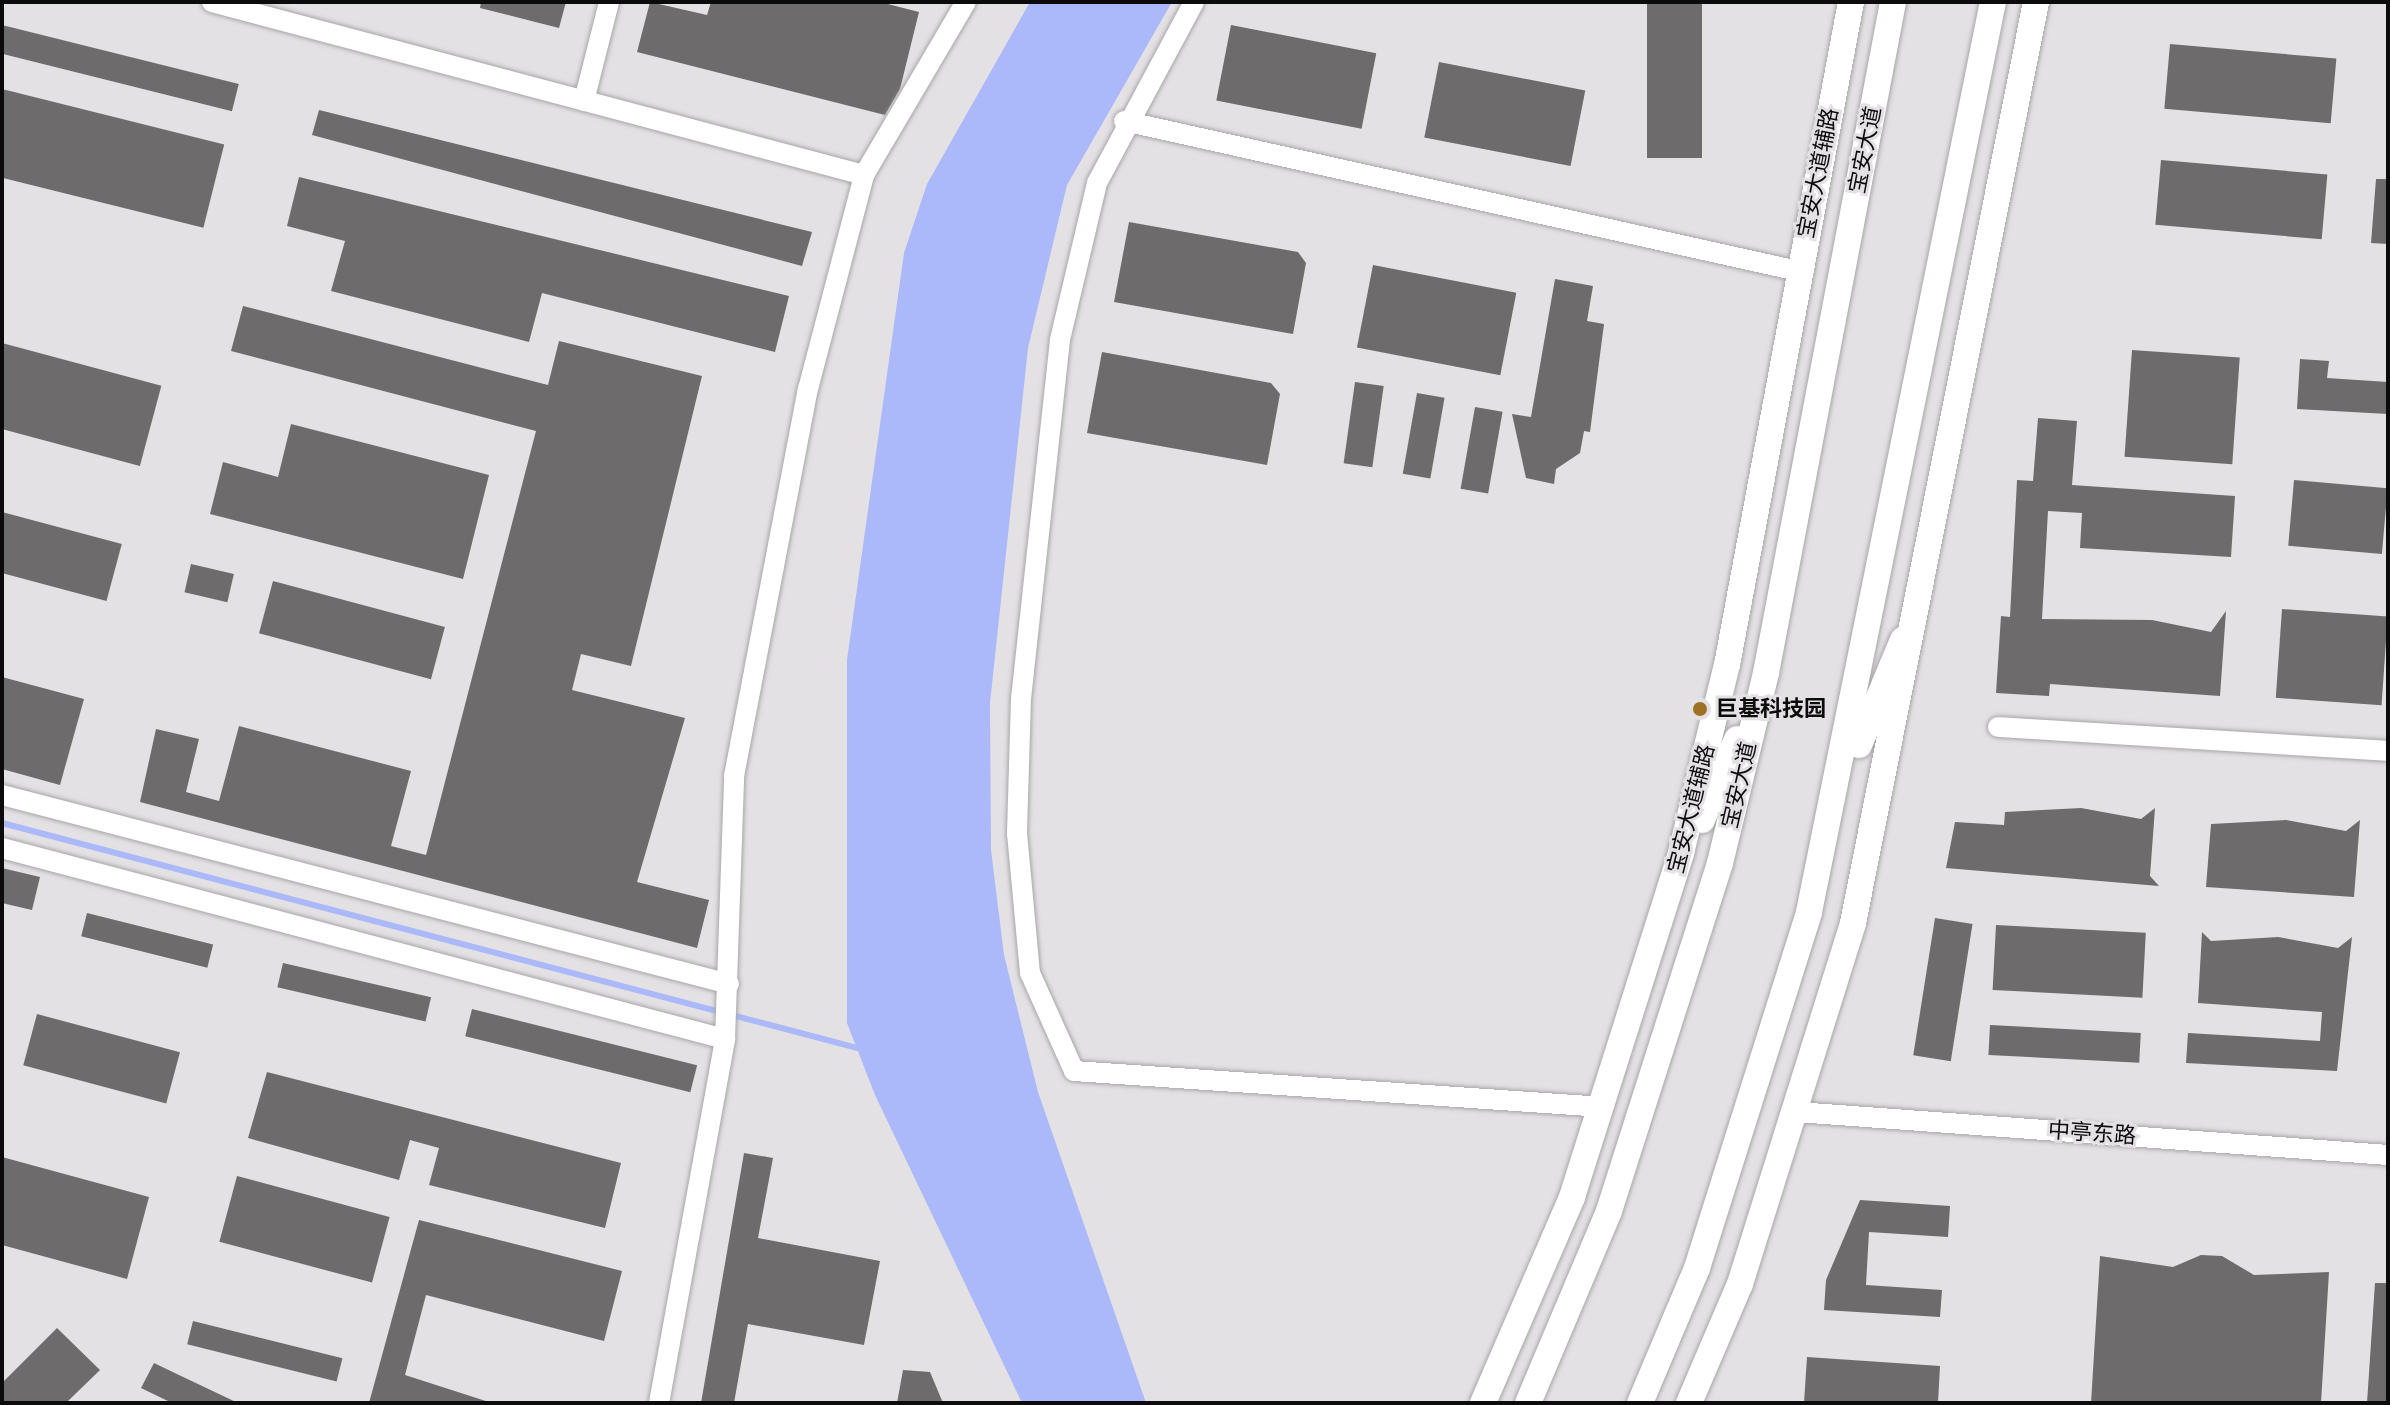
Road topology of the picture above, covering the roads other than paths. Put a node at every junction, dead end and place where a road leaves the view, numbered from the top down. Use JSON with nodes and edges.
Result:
{"nodes":[{"id":1,"x":212,"y":2,"type":"edge"},
{"id":2,"x":609,"y":2,"type":"edge"},
{"id":3,"x":966,"y":2,"type":"edge"},
{"id":4,"x":1194,"y":2,"type":"edge"},
{"id":5,"x":1851,"y":2,"type":"edge"},
{"id":6,"x":1893,"y":2,"type":"edge"},
{"id":7,"x":1993,"y":2,"type":"edge"},
{"id":8,"x":2036,"y":2,"type":"edge"},
{"id":9,"x":584,"y":101,"type":"junction"},
{"id":10,"x":1124,"y":121,"type":"junction"},
{"id":11,"x":864,"y":175,"type":"junction"},
{"id":12,"x":1798,"y":271,"type":"junction"},
{"id":13,"x":1924,"y":589,"type":"junction"},
{"id":14,"x":1766,"y":673,"type":"junction"},
{"id":15,"x":1998,"y":727,"type":"dead end"},
{"id":16,"x":2388,"y":751,"type":"edge"},
{"id":17,"x":2,"y":795,"type":"edge"},
{"id":18,"x":1832,"y":811,"type":"junction"},
{"id":19,"x":2,"y":848,"type":"edge"},
{"id":20,"x":1668,"y":898,"type":"junction"},
{"id":21,"x":729,"y":990,"type":"junction"},
{"id":22,"x":726,"y":1033,"type":"junction"},
{"id":23,"x":1603,"y":1107,"type":"junction"},
{"id":24,"x":1797,"y":1112,"type":"junction"},
{"id":25,"x":2388,"y":1155,"type":"edge"},
{"id":26,"x":1708,"y":1360,"type":"junction"},
{"id":27,"x":659,"y":1403,"type":"edge"},
{"id":28,"x":1483,"y":1403,"type":"edge"},
{"id":29,"x":1528,"y":1403,"type":"edge"},
{"id":30,"x":1640,"y":1403,"type":"edge"},
{"id":31,"x":1677,"y":1403,"type":"edge"},
{"id":32,"x":1689,"y":1403,"type":"edge"}],
"edges":[{"from":1,"to":9,"type":"street"},
{"from":2,"to":9,"type":"street"},
{"from":3,"to":11,"type":"street"},
{"from":4,"to":10,"type":"street"},
{"from":5,"to":12,"type":"main road","name":"宝安大道辅路"},
{"from":6,"to":14,"type":"main road","name":"宝安大道"},
{"from":7,"to":18,"type":"main road"},
{"from":8,"to":13,"type":"main road"},
{"from":9,"to":11,"type":"street"},
{"from":10,"to":12,"type":"street"},
{"from":10,"to":23,"type":"street"},
{"from":11,"to":21,"type":"street"},
{"from":12,"to":20,"type":"main road","name":"宝安大道辅路"},
{"from":13,"to":18,"type":"main road"},
{"from":13,"to":24,"type":"main road"},
{"from":14,"to":20,"type":"main road"},
{"from":14,"to":29,"type":"main road","name":"宝安大道"},
{"from":15,"to":16,"type":"street"},
{"from":17,"to":21,"type":"street"},
{"from":18,"to":30,"type":"main road"},
{"from":19,"to":22,"type":"street"},
{"from":20,"to":23,"type":"main road","name":"宝安大道辅路"},
{"from":21,"to":22,"type":"street"},
{"from":22,"to":27,"type":"street"},
{"from":23,"to":28,"type":"main road","name":"宝安大道辅路"},
{"from":24,"to":25,"type":"street","name":"中亭东路"},
{"from":24,"to":26,"type":"main road"},
{"from":26,"to":31,"type":"main road"},
{"from":26,"to":32,"type":"main road"}]}
